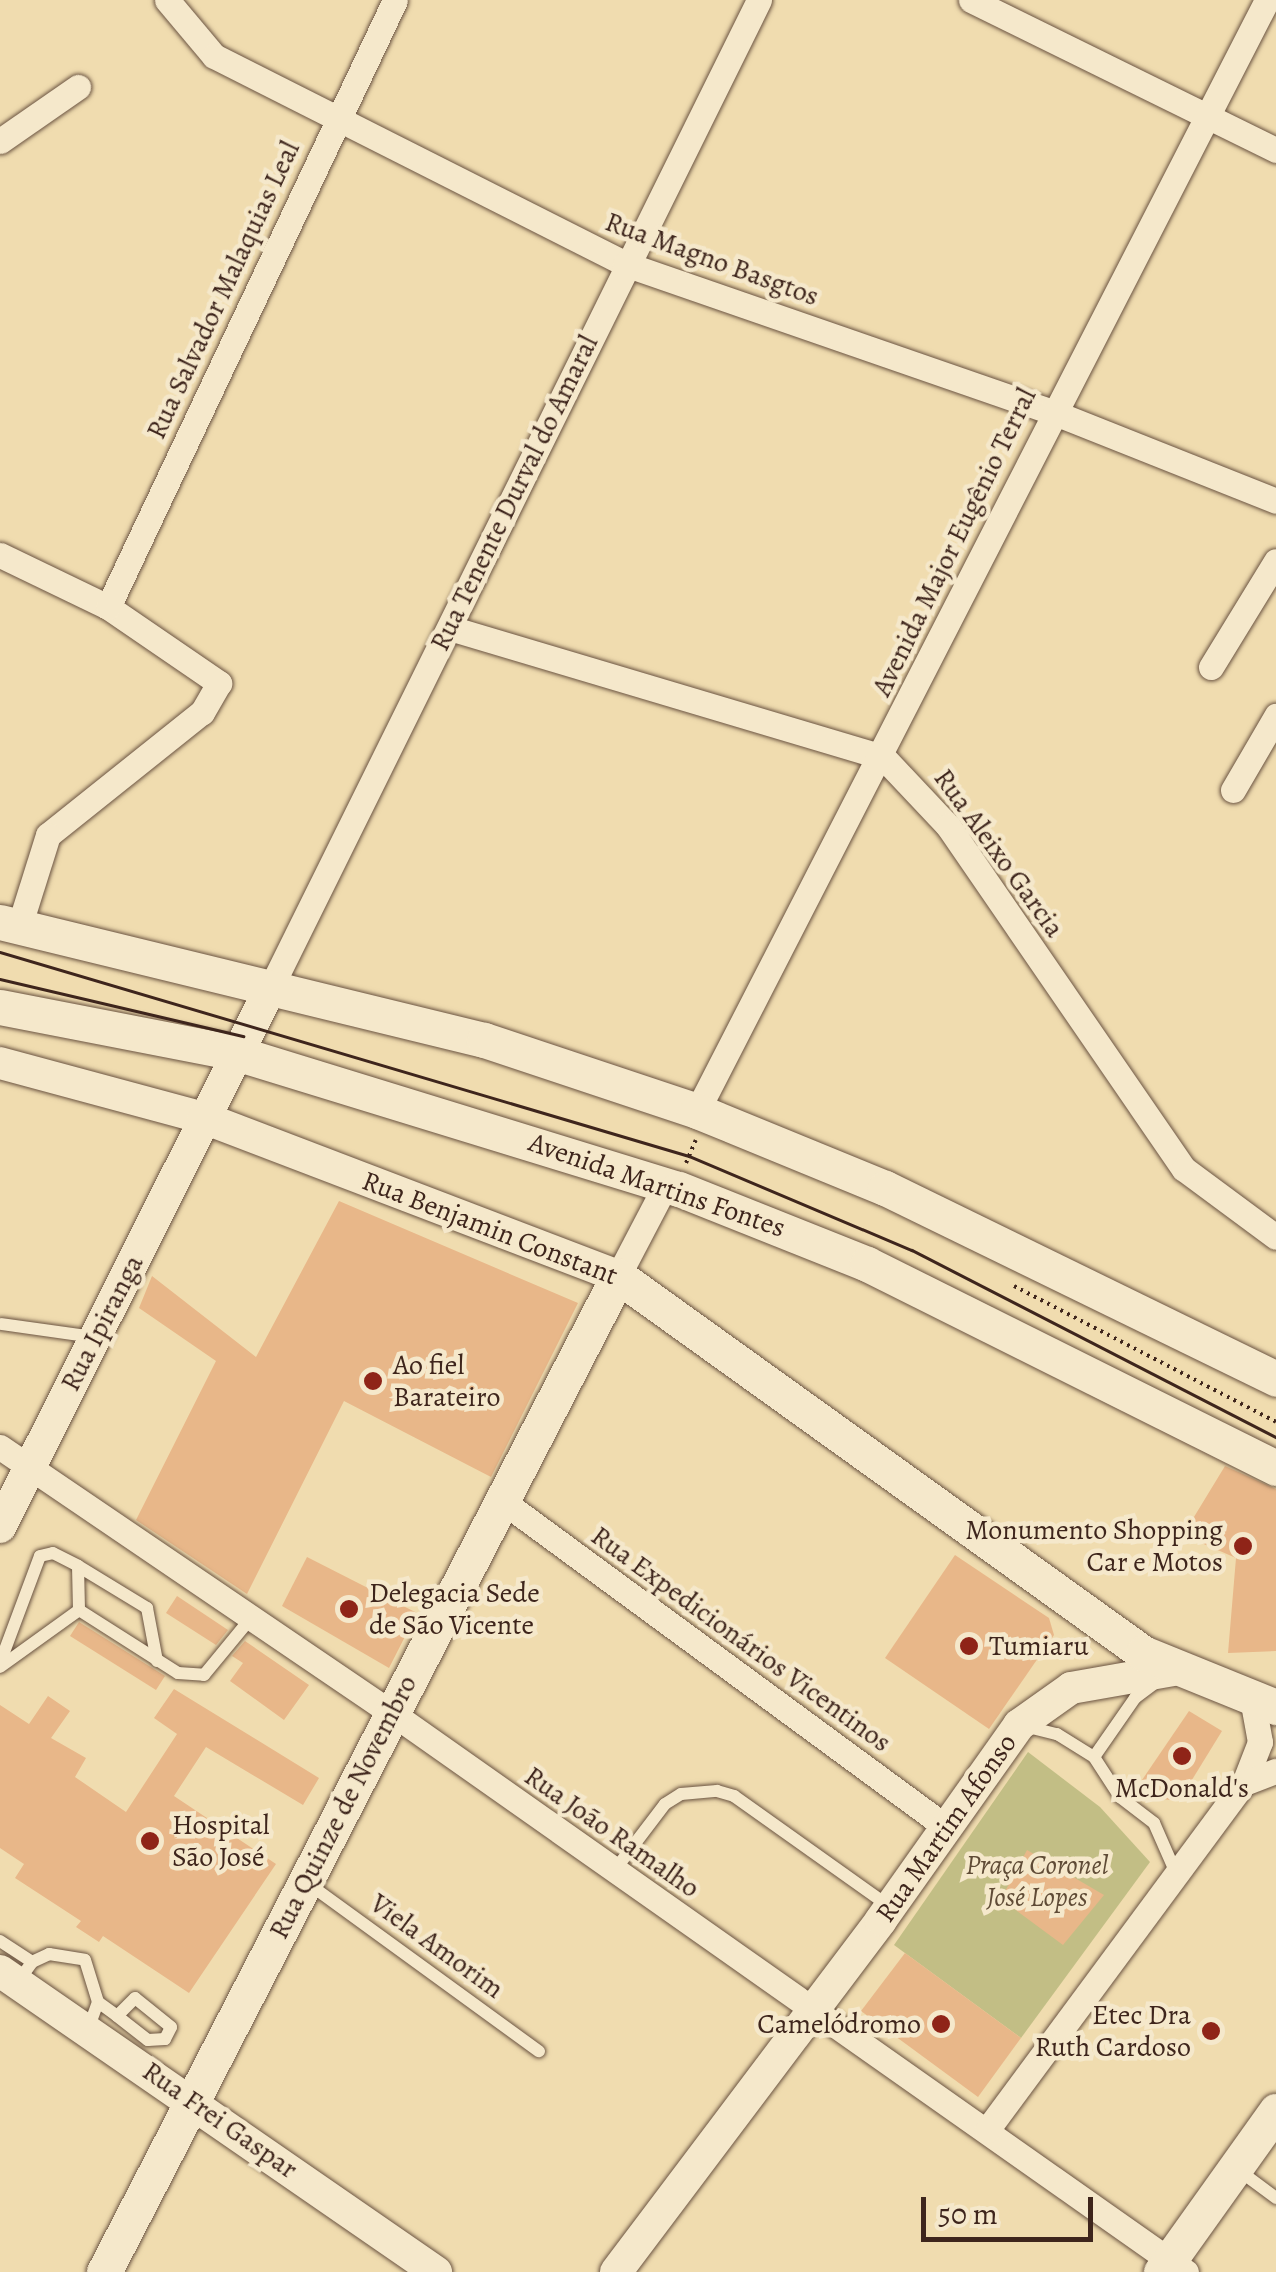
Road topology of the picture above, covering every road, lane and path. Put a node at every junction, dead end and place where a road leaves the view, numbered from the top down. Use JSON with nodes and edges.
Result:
{"nodes":[{"id":1,"x":167,"y":0,"type":"edge"},
{"id":2,"x":395,"y":0,"type":"edge"},
{"id":3,"x":758,"y":0,"type":"edge"},
{"id":4,"x":971,"y":0,"type":"edge"},
{"id":5,"x":1259,"y":4,"type":"edge"},
{"id":6,"x":78,"y":87,"type":"dead end"},
{"id":7,"x":1206,"y":112,"type":"junction"},
{"id":8,"x":337,"y":120,"type":"junction"},
{"id":9,"x":0,"y":141,"type":"edge"},
{"id":10,"x":1276,"y":150,"type":"edge"},
{"id":11,"x":625,"y":264,"type":"junction"},
{"id":12,"x":1050,"y":411,"type":"junction"},
{"id":13,"x":1276,"y":501,"type":"edge"},
{"id":14,"x":0,"y":555,"type":"edge"},
{"id":15,"x":1276,"y":561,"type":"edge"},
{"id":16,"x":108,"y":607,"type":"junction"},
{"id":17,"x":450,"y":628,"type":"junction"},
{"id":18,"x":1211,"y":667,"type":"dead end"},
{"id":19,"x":1276,"y":716,"type":"edge"},
{"id":20,"x":883,"y":756,"type":"junction"},
{"id":21,"x":1233,"y":790,"type":"dead end"},
{"id":22,"x":10,"y":925,"type":"edge"},
{"id":23,"x":271,"y":986,"type":"junction"},
{"id":24,"x":0,"y":1007,"type":"edge"},
{"id":25,"x":236,"y":1053,"type":"junction"},
{"id":26,"x":0,"y":1063,"type":"edge"},
{"id":27,"x":696,"y":1111,"type":"junction"},
{"id":28,"x":204,"y":1118,"type":"junction"},
{"id":29,"x":666,"y":1184,"type":"junction"},
{"id":30,"x":1276,"y":1237,"type":"edge"},
{"id":31,"x":618,"y":1276,"type":"junction"},
{"id":32,"x":1,"y":1324,"type":"edge"},
{"id":33,"x":96,"y":1338,"type":"junction"},
{"id":34,"x":1273,"y":1376,"type":"edge"},
{"id":35,"x":0,"y":1447,"type":"edge"},
{"id":36,"x":30,"y":1468,"type":"junction"},
{"id":37,"x":1276,"y":1468,"type":"edge"},
{"id":38,"x":500,"y":1500,"type":"junction"},
{"id":39,"x":0,"y":1528,"type":"edge"},
{"id":40,"x":78,"y":1566,"type":"junction"},
{"id":41,"x":79,"y":1610,"type":"junction"},
{"id":42,"x":250,"y":1618,"type":"junction"},
{"id":43,"x":157,"y":1661,"type":"junction"},
{"id":44,"x":0,"y":1665,"type":"edge"},
{"id":45,"x":1173,"y":1670,"type":"junction"},
{"id":46,"x":1264,"y":1702,"type":"edge"},
{"id":47,"x":392,"y":1712,"type":"junction"},
{"id":48,"x":1018,"y":1724,"type":"junction"},
{"id":49,"x":1094,"y":1757,"type":"junction"},
{"id":50,"x":1276,"y":1771,"type":"edge"},
{"id":51,"x":1244,"y":1782,"type":"junction"},
{"id":52,"x":946,"y":1827,"type":"junction"},
{"id":53,"x":614,"y":1871,"type":"junction"},
{"id":54,"x":1176,"y":1873,"type":"junction"},
{"id":55,"x":305,"y":1882,"type":"junction"},
{"id":56,"x":890,"y":1908,"type":"junction"},
{"id":57,"x":0,"y":1940,"type":"edge"},
{"id":58,"x":16,"y":1972,"type":"edge"},
{"id":59,"x":815,"y":2009,"type":"junction"},
{"id":60,"x":101,"y":2016,"type":"junction"},
{"id":61,"x":539,"y":2051,"type":"dead end"},
{"id":62,"x":193,"y":2100,"type":"junction"},
{"id":63,"x":1276,"y":2111,"type":"edge"},
{"id":64,"x":987,"y":2130,"type":"junction"},
{"id":65,"x":1235,"y":2168,"type":"junction"},
{"id":66,"x":1276,"y":2198,"type":"edge"},
{"id":67,"x":1172,"y":2268,"type":"edge"},
{"id":68,"x":104,"y":2272,"type":"edge"},
{"id":69,"x":436,"y":2272,"type":"edge"},
{"id":70,"x":616,"y":2272,"type":"edge"}],
"edges":[{"from":1,"to":8,"type":"street","name":"Rua Magno Basgtos"},
{"from":2,"to":8,"type":"street","name":"Rua Salvador Malaquias Leal"},
{"from":3,"to":11,"type":"street","name":"Rua Tenente Durval do Amaral"},
{"from":4,"to":7,"type":"street"},
{"from":5,"to":7,"type":"street","name":"Avenida Major Eugênio Terral"},
{"from":6,"to":9,"type":"street"},
{"from":7,"to":10,"type":"street"},
{"from":7,"to":12,"type":"street","name":"Avenida Major Eugênio Terral"},
{"from":8,"to":11,"type":"street","name":"Rua Magno Basgtos"},
{"from":8,"to":16,"type":"street","name":"Rua Salvador Malaquias Leal"},
{"from":11,"to":12,"type":"street","name":"Rua Magno Basgtos"},
{"from":11,"to":17,"type":"street","name":"Rua Tenente Durval do Amaral"},
{"from":12,"to":13,"type":"street","name":"Rua Magno Basgtos"},
{"from":12,"to":20,"type":"street","name":"Avenida Major Eugênio Terral"},
{"from":14,"to":16,"type":"street"},
{"from":15,"to":18,"type":"street"},
{"from":16,"to":22,"type":"street"},
{"from":17,"to":20,"type":"street"},
{"from":17,"to":23,"type":"street","name":"Rua Tenente Durval do Amaral"},
{"from":19,"to":21,"type":"street"},
{"from":20,"to":27,"type":"street","name":"Avenida Major Eugênio Terral"},
{"from":20,"to":30,"type":"street","name":"Rua Aleixo Garcia"},
{"from":22,"to":23,"type":"main road"},
{"from":23,"to":25,"type":"street"},
{"from":23,"to":27,"type":"main road"},
{"from":24,"to":25,"type":"main road","name":"Avenida Martins Fontes"},
{"from":25,"to":28,"type":"street"},
{"from":25,"to":29,"type":"main road","name":"Avenida Martins Fontes"},
{"from":26,"to":28,"type":"street","name":"Rua Benjamin Constant"},
{"from":27,"to":34,"type":"main road"},
{"from":28,"to":31,"type":"street","name":"Rua Benjamin Constant"},
{"from":28,"to":33,"type":"street","name":"Rua Ipiranga"},
{"from":29,"to":31,"type":"street","name":"Rua Quinze de Novembro"},
{"from":29,"to":37,"type":"main road","name":"Avenida Martins Fontes"},
{"from":31,"to":38,"type":"main road","name":"Rua Quinze de Novembro"},
{"from":31,"to":45,"type":"main road","name":"Rua Benjamin Constant"},
{"from":32,"to":33,"type":"lane"},
{"from":33,"to":36,"type":"street","name":"Rua Ipiranga"},
{"from":35,"to":36,"type":"street","name":"Rua João Ramalho"},
{"from":36,"to":39,"type":"street","name":"Rua Ipiranga"},
{"from":36,"to":42,"type":"street","name":"Rua João Ramalho"},
{"from":38,"to":47,"type":"main road","name":"Rua Quinze de Novembro"},
{"from":38,"to":52,"type":"street","name":"Rua Expedicionários Vicentinos"},
{"from":40,"to":41,"type":"lane"},
{"from":40,"to":43,"type":"lane"},
{"from":40,"to":44,"type":"lane"},
{"from":41,"to":43,"type":"lane"},
{"from":41,"to":44,"type":"lane"},
{"from":42,"to":43,"type":"lane"},
{"from":42,"to":47,"type":"street","name":"Rua João Ramalho"},
{"from":45,"to":46,"type":"main road","name":"Rua Martim Afonso"},
{"from":45,"to":48,"type":"street","name":"Rua Martim Afonso"},
{"from":45,"to":49,"type":"lane"},
{"from":46,"to":51,"type":"street"},
{"from":47,"to":53,"type":"street","name":"Rua João Ramalho"},
{"from":47,"to":55,"type":"main road","name":"Rua Quinze de Novembro"},
{"from":48,"to":49,"type":"lane"},
{"from":48,"to":52,"type":"street","name":"Rua Martim Afonso"},
{"from":49,"to":54,"type":"lane"},
{"from":50,"to":51,"type":"street"},
{"from":51,"to":54,"type":"street"},
{"from":52,"to":56,"type":"street","name":"Rua Martim Afonso"},
{"from":53,"to":56,"type":"lane"},
{"from":53,"to":59,"type":"street","name":"Rua João Ramalho"},
{"from":54,"to":64,"type":"street"},
{"from":55,"to":61,"type":"lane","name":"Viela Amorim"},
{"from":55,"to":62,"type":"main road","name":"Rua Quinze de Novembro"},
{"from":56,"to":59,"type":"street","name":"Rua Martim Afonso"},
{"from":57,"to":58,"type":"lane"},
{"from":58,"to":60,"type":"street","name":"Rua Frei Gaspar"},
{"from":58,"to":60,"type":"lane"},
{"from":59,"to":64,"type":"street","name":"Rua João Ramalho"},
{"from":59,"to":70,"type":"street","name":"Rua Martim Afonso"},
{"from":60,"to":62,"type":"street","name":"Rua Frei Gaspar"},
{"from":62,"to":68,"type":"main road","name":"Rua Quinze de Novembro"},
{"from":62,"to":69,"type":"street","name":"Rua Frei Gaspar"},
{"from":63,"to":65,"type":"main road"},
{"from":64,"to":67,"type":"street","name":"Rua João Ramalho"},
{"from":65,"to":66,"type":"lane"},
{"from":65,"to":67,"type":"main road"}]}
